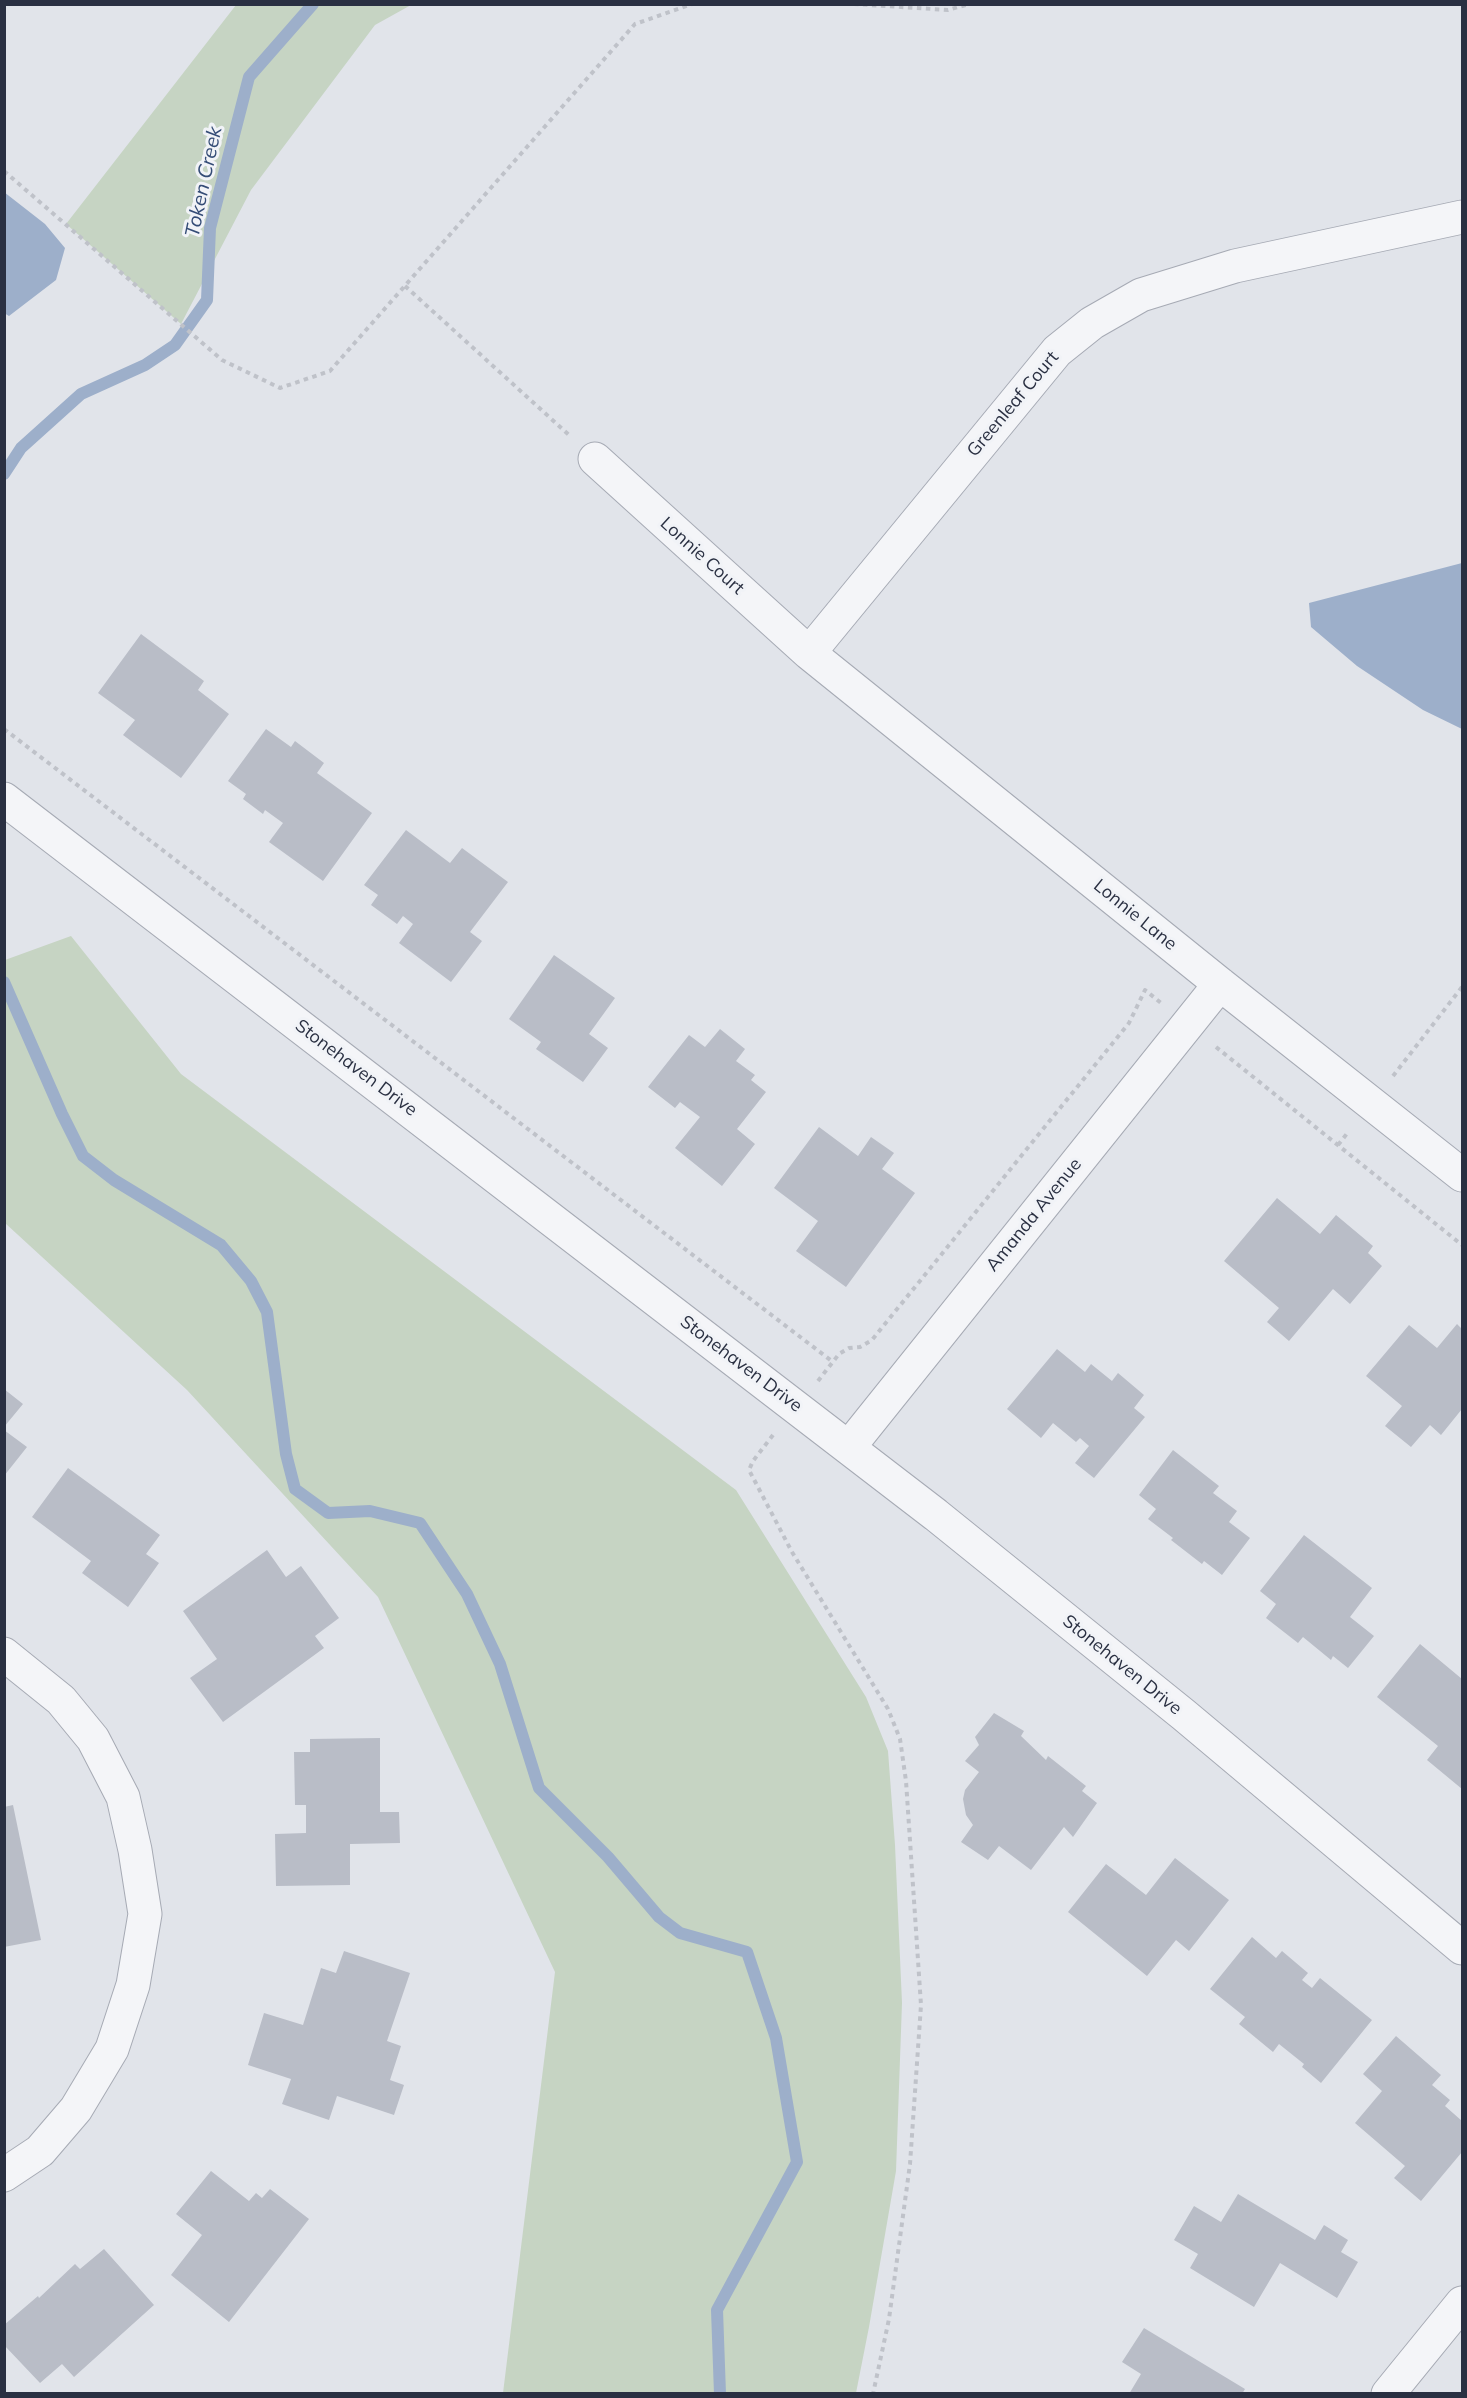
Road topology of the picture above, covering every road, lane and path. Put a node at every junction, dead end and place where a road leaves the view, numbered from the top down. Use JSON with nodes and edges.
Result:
{"nodes":[{"id":1,"x":692,"y":4,"type":"edge"},
{"id":2,"x":854,"y":4,"type":"edge"},
{"id":3,"x":969,"y":4,"type":"edge"},
{"id":4,"x":4,"y":171,"type":"edge"},
{"id":5,"x":1462,"y":217,"type":"edge"},
{"id":6,"x":405,"y":286,"type":"junction"},
{"id":7,"x":595,"y":459,"type":"joint"},
{"id":8,"x":809,"y":653,"type":"junction"},
{"id":9,"x":4,"y":729,"type":"edge"},
{"id":10,"x":4,"y":799,"type":"edge"},
{"id":11,"x":1220,"y":984,"type":"junction"},
{"id":12,"x":1462,"y":987,"type":"edge"},
{"id":13,"x":1187,"y":1024,"type":"junction"},
{"id":14,"x":1372,"y":1102,"type":"junction"},
{"id":15,"x":1338,"y":1145,"type":"junction"},
{"id":16,"x":1462,"y":1175,"type":"edge"},
{"id":17,"x":1462,"y":1245,"type":"edge"},
{"id":18,"x":833,"y":1362,"type":"junction"},
{"id":19,"x":813,"y":1386,"type":"dead end"},
{"id":20,"x":779,"y":1428,"type":"dead end"},
{"id":21,"x":849,"y":1447,"type":"junction"},
{"id":22,"x":4,"y":1654,"type":"edge"},
{"id":23,"x":1462,"y":1948,"type":"edge"},
{"id":24,"x":4,"y":2175,"type":"edge"},
{"id":25,"x":1462,"y":2303,"type":"edge"},
{"id":26,"x":873,"y":2394,"type":"edge"},
{"id":27,"x":1388,"y":2394,"type":"edge"}],
"edges":[{"from":1,"to":6,"type":"path"},
{"from":2,"to":3,"type":"path"},
{"from":4,"to":6,"type":"path"},
{"from":5,"to":8,"type":"street","name":"Greenleaf Court"},
{"from":6,"to":7,"type":"path"},
{"from":7,"to":8,"type":"street","name":"Lonnie Court"},
{"from":8,"to":11,"type":"street","name":"Lonnie Lane"},
{"from":9,"to":18,"type":"path"},
{"from":10,"to":21,"type":"street","name":"Stonehaven Drive"},
{"from":11,"to":13,"type":"street","name":"Amanda Avenue"},
{"from":11,"to":14,"type":"street","name":"Lonnie Lane"},
{"from":12,"to":14,"type":"path"},
{"from":13,"to":15,"type":"path"},
{"from":13,"to":18,"type":"path"},
{"from":13,"to":21,"type":"street","name":"Amanda Avenue"},
{"from":14,"to":15,"type":"path"},
{"from":14,"to":16,"type":"street","name":"Lonnie Lane"},
{"from":15,"to":17,"type":"path"},
{"from":18,"to":19,"type":"path"},
{"from":20,"to":26,"type":"path"},
{"from":21,"to":23,"type":"street","name":"Stonehaven Drive"},
{"from":22,"to":24,"type":"street"},
{"from":25,"to":27,"type":"street"}]}
